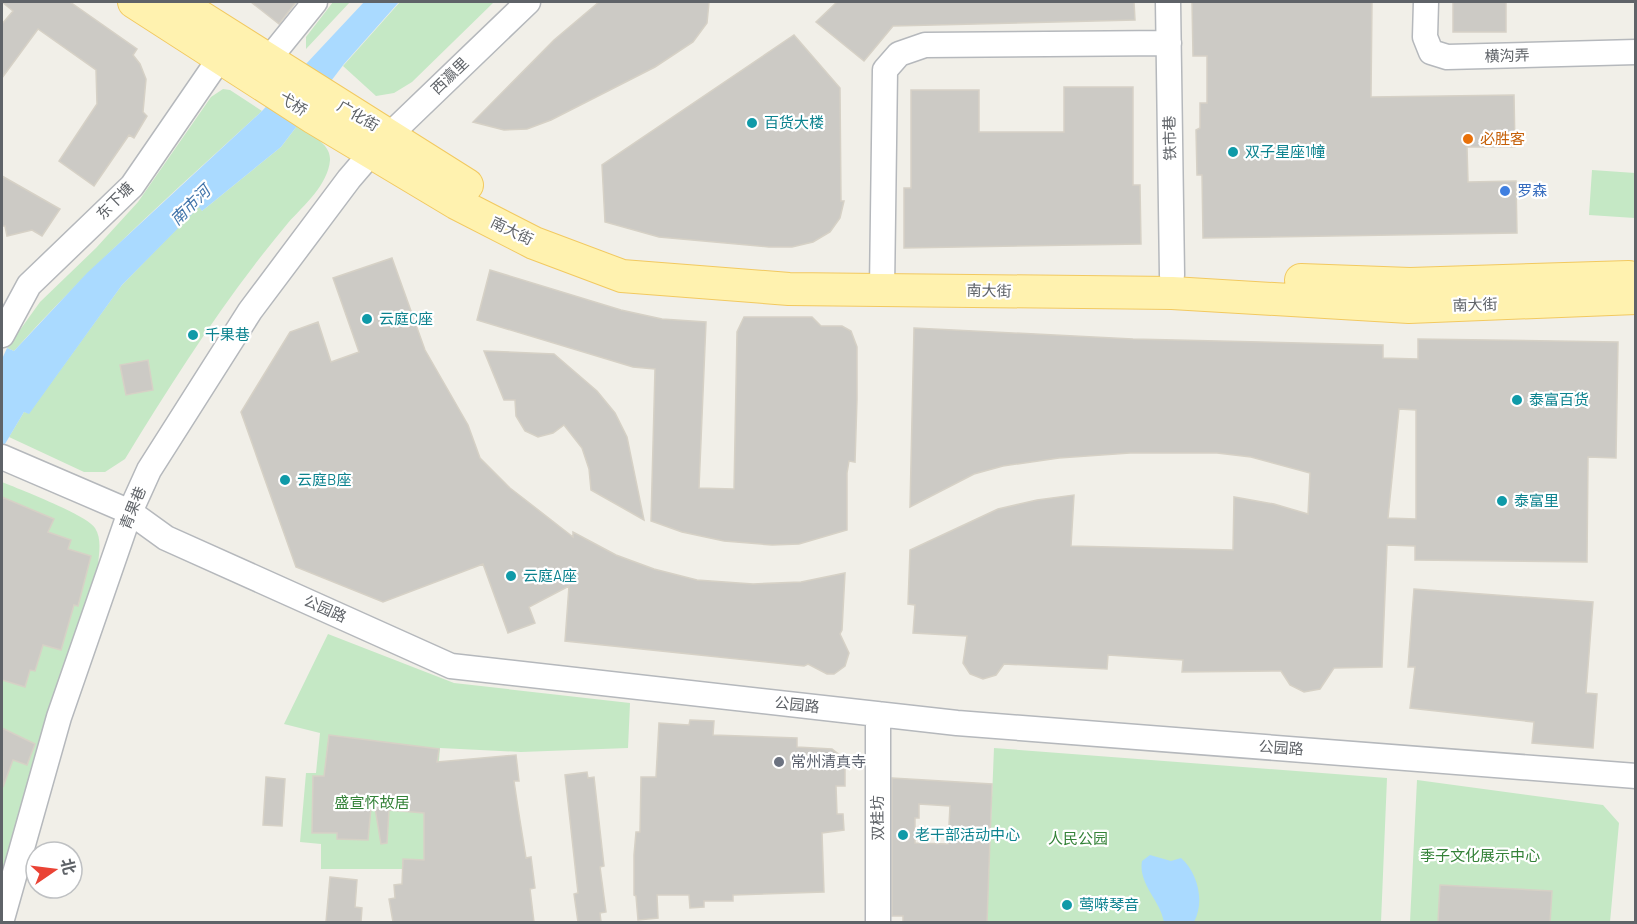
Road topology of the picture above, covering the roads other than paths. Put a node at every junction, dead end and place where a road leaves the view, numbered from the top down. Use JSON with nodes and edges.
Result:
{"nodes":[{"id":1,"x":134,"y":2,"type":"edge"},
{"id":2,"x":177,"y":2,"type":"edge"},
{"id":3,"x":315,"y":2,"type":"edge"},
{"id":4,"x":528,"y":2,"type":"edge"},
{"id":5,"x":1168,"y":2,"type":"edge"},
{"id":6,"x":1426,"y":2,"type":"edge"},
{"id":7,"x":1169,"y":43,"type":"junction"},
{"id":8,"x":1635,"y":52,"type":"edge"},
{"id":9,"x":220,"y":58,"type":"junction"},
{"id":10,"x":274,"y":74,"type":"junction"},
{"id":11,"x":320,"y":108,"type":"joint"},
{"id":12,"x":382,"y":143,"type":"junction"},
{"id":13,"x":1172,"y":275,"type":"junction"},
{"id":14,"x":1635,"y":276,"type":"edge"},
{"id":15,"x":882,"y":281,"type":"junction"},
{"id":16,"x":1635,"y":298,"type":"edge"},
{"id":17,"x":2,"y":335,"type":"edge"},
{"id":18,"x":3,"y":457,"type":"edge"},
{"id":19,"x":130,"y":512,"type":"junction"},
{"id":20,"x":878,"y":714,"type":"junction"},
{"id":21,"x":1635,"y":776,"type":"edge"},
{"id":22,"x":2,"y":920,"type":"edge"},
{"id":23,"x":878,"y":922,"type":"edge"}],
"edges":[{"from":1,"to":9,"type":"main road"},
{"from":2,"to":10,"type":"main road"},
{"from":3,"to":10,"type":"street"},
{"from":4,"to":12,"type":"street","name":"西瀛里"},
{"from":5,"to":7,"type":"street","name":"铁市巷"},
{"from":6,"to":8,"type":"street","name":"横沟弄"},
{"from":7,"to":13,"type":"street","name":"铁市巷"},
{"from":7,"to":15,"type":"street"},
{"from":9,"to":10,"type":"main road"},
{"from":9,"to":17,"type":"street","name":"东下塘"},
{"from":10,"to":11,"type":"main road","name":"弋桥"},
{"from":11,"to":12,"type":"main road","name":"广化街"},
{"from":12,"to":15,"type":"main road","name":"南大街"},
{"from":12,"to":19,"type":"street","name":"青果巷"},
{"from":13,"to":14,"type":"main road","name":"南大街"},
{"from":13,"to":15,"type":"main road","name":"南大街"},
{"from":15,"to":16,"type":"main road","name":"南大街"},
{"from":18,"to":19,"type":"street","name":"公园路"},
{"from":19,"to":20,"type":"street","name":"公园路"},
{"from":19,"to":22,"type":"street","name":"青果巷"},
{"from":20,"to":21,"type":"street","name":"公园路"},
{"from":20,"to":23,"type":"street","name":"双桂坊"}]}
